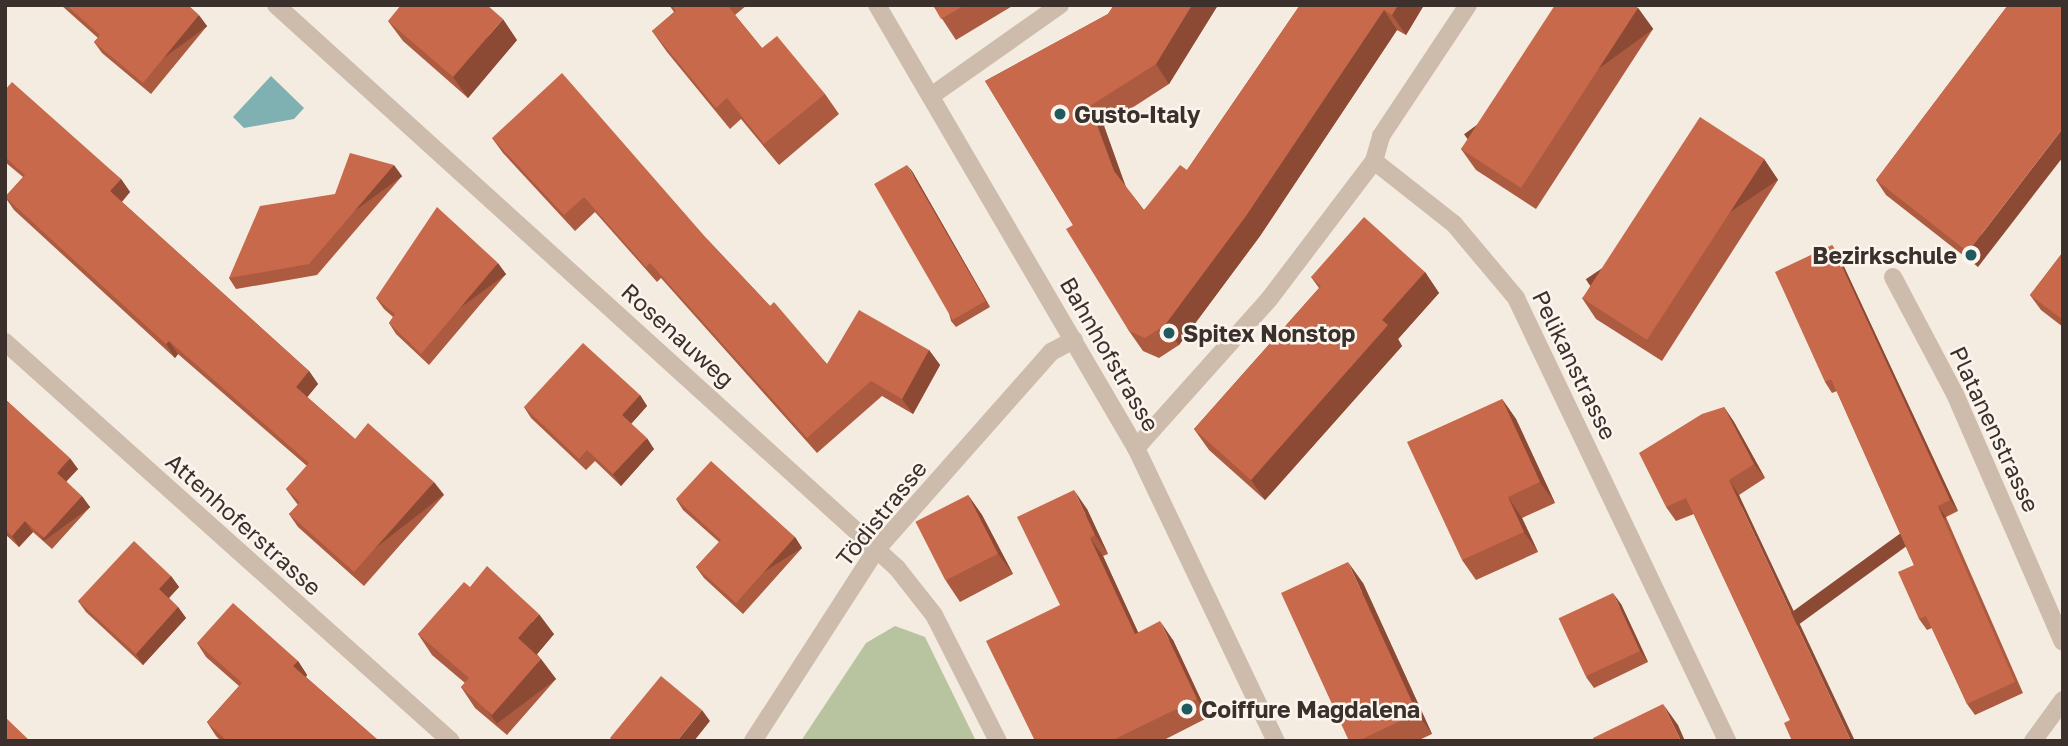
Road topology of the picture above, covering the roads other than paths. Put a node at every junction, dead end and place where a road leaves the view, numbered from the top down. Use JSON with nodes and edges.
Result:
{"nodes":[{"id":1,"x":276,"y":5,"type":"edge"},
{"id":2,"x":877,"y":5,"type":"edge"},
{"id":3,"x":1060,"y":5,"type":"edge"},
{"id":4,"x":1468,"y":5,"type":"edge"},
{"id":5,"x":931,"y":96,"type":"junction"},
{"id":6,"x":1374,"y":161,"type":"junction"},
{"id":7,"x":1893,"y":277,"type":"dead end"},
{"id":8,"x":1074,"y":340,"type":"junction"},
{"id":9,"x":5,"y":342,"type":"edge"},
{"id":10,"x":1136,"y":448,"type":"junction"},
{"id":11,"x":876,"y":551,"type":"junction"},
{"id":12,"x":2063,"y":642,"type":"edge"},
{"id":13,"x":2063,"y":700,"type":"edge"},
{"id":14,"x":451,"y":741,"type":"edge"},
{"id":15,"x":754,"y":741,"type":"edge"},
{"id":16,"x":998,"y":741,"type":"edge"},
{"id":17,"x":1276,"y":741,"type":"edge"},
{"id":18,"x":1727,"y":741,"type":"edge"},
{"id":19,"x":2033,"y":741,"type":"edge"}],
"edges":[{"from":1,"to":11,"type":"street","name":"Rosenauweg"},
{"from":2,"to":5,"type":"street","name":"Bahnhofstrasse"},
{"from":3,"to":5,"type":"street"},
{"from":4,"to":6,"type":"street"},
{"from":5,"to":8,"type":"street","name":"Bahnhofstrasse"},
{"from":6,"to":10,"type":"street"},
{"from":6,"to":18,"type":"street","name":"Pelikanstrasse"},
{"from":7,"to":12,"type":"street","name":"Platanenstrasse"},
{"from":8,"to":10,"type":"street","name":"Bahnhofstrasse"},
{"from":8,"to":11,"type":"street","name":"Tödistrasse"},
{"from":9,"to":14,"type":"street","name":"Attenhoferstrasse"},
{"from":10,"to":17,"type":"street","name":"Bahnhofstrasse"},
{"from":11,"to":15,"type":"street","name":"Tödistrasse"},
{"from":11,"to":16,"type":"street","name":"Rosenauweg"},
{"from":13,"to":19,"type":"street"}]}
